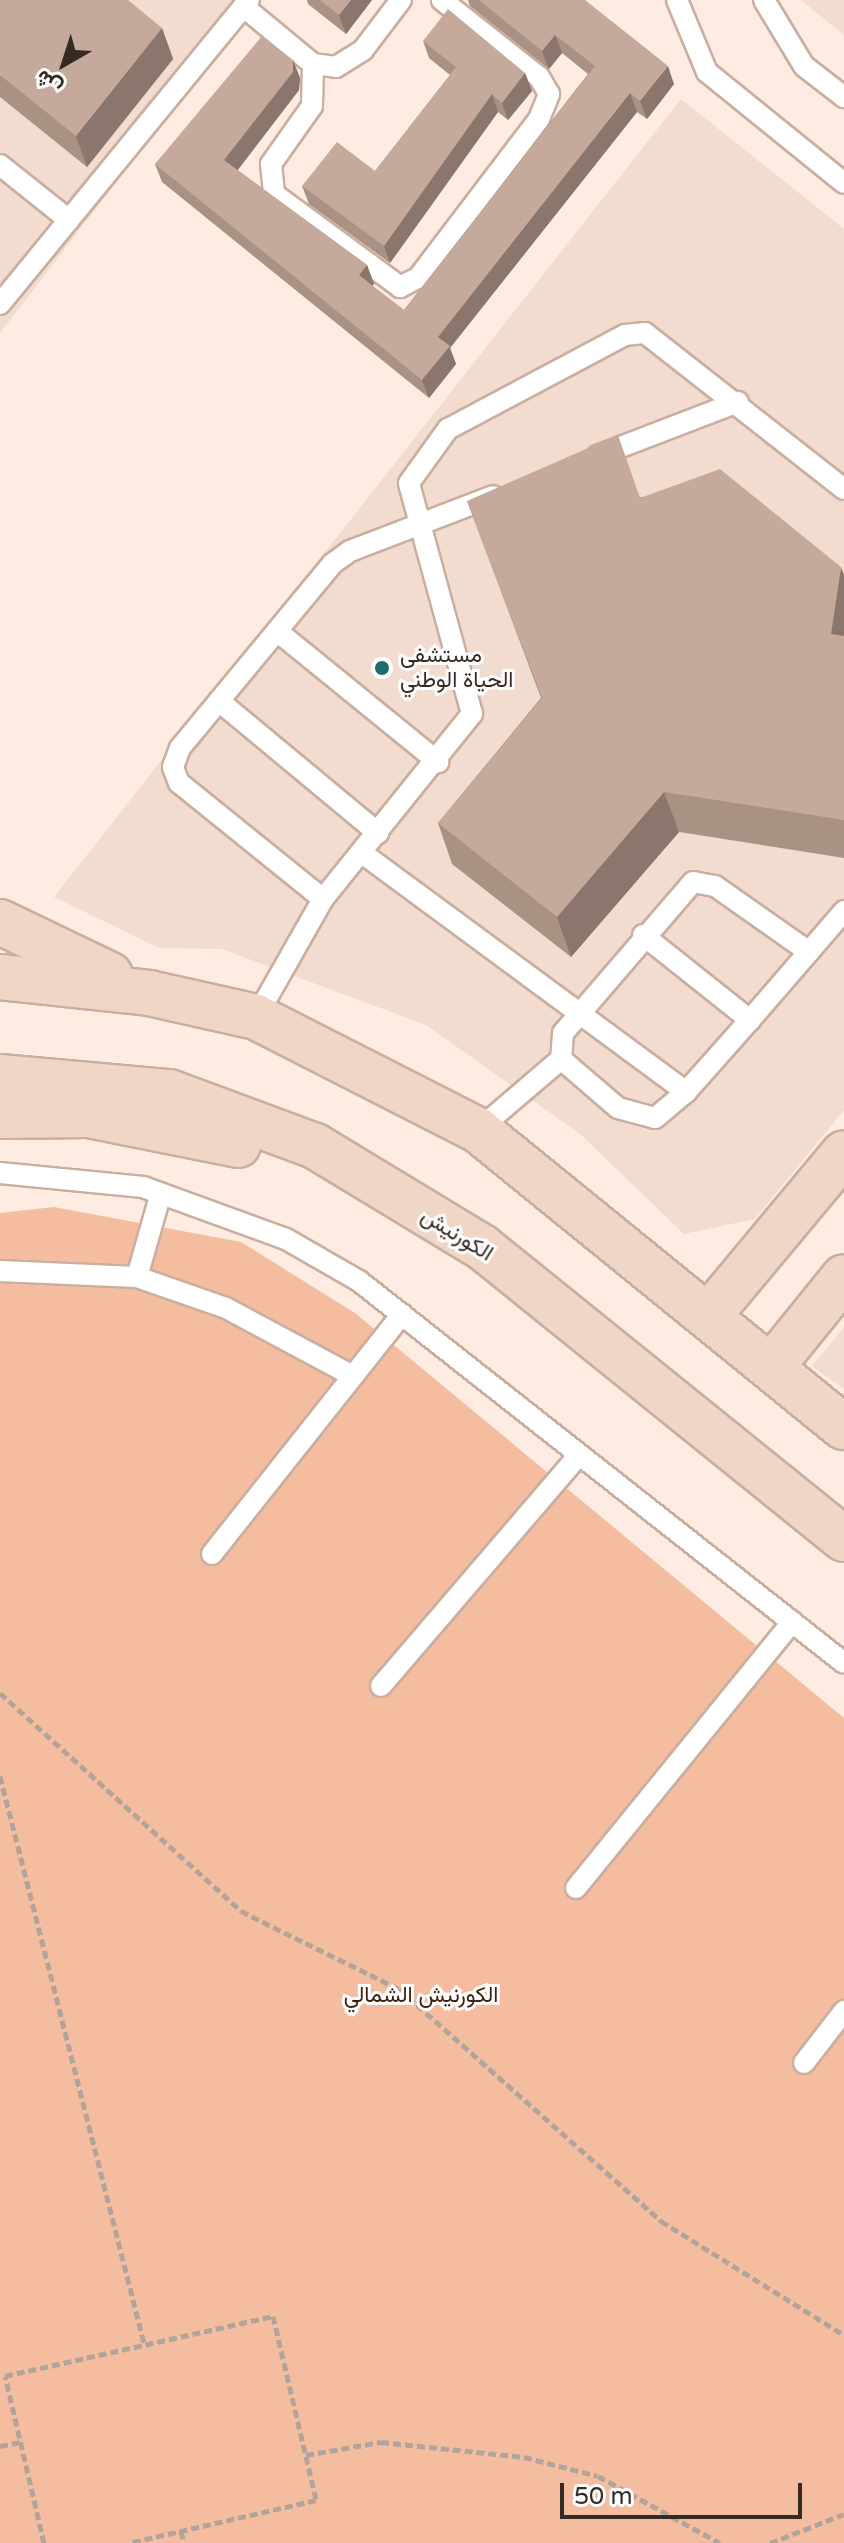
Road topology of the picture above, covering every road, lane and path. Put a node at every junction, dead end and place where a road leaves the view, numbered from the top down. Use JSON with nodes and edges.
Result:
{"nodes":[{"id":1,"x":401,"y":0,"type":"edge"},
{"id":2,"x":442,"y":0,"type":"edge"},
{"id":3,"x":677,"y":0,"type":"edge"},
{"id":4,"x":764,"y":0,"type":"edge"},
{"id":5,"x":246,"y":3,"type":"edge"},
{"id":6,"x":313,"y":64,"type":"junction"},
{"id":7,"x":844,"y":97,"type":"edge"},
{"id":8,"x":0,"y":165,"type":"edge"},
{"id":9,"x":844,"y":183,"type":"edge"},
{"id":10,"x":69,"y":220,"type":"junction"},
{"id":11,"x":0,"y":304,"type":"edge"},
{"id":12,"x":738,"y":402,"type":"junction"},
{"id":13,"x":579,"y":463,"type":"edge"},
{"id":14,"x":521,"y":485,"type":"edge"},
{"id":15,"x":844,"y":489,"type":"edge"},
{"id":16,"x":420,"y":524,"type":"junction"},
{"id":17,"x":277,"y":631,"type":"junction"},
{"id":18,"x":219,"y":701,"type":"junction"},
{"id":19,"x":438,"y":762,"type":"junction"},
{"id":20,"x":378,"y":833,"type":"junction"},
{"id":21,"x":362,"y":853,"type":"junction"},
{"id":22,"x":323,"y":899,"type":"junction"},
{"id":23,"x":844,"y":911,"type":"edge"},
{"id":24,"x":0,"y":922,"type":"edge"},
{"id":25,"x":643,"y":935,"type":"junction"},
{"id":26,"x":809,"y":952,"type":"junction"},
{"id":27,"x":0,"y":977,"type":"edge"},
{"id":28,"x":149,"y":993,"type":"junction"},
{"id":29,"x":578,"y":1015,"type":"junction"},
{"id":30,"x":256,"y":1017,"type":"junction"},
{"id":31,"x":750,"y":1020,"type":"junction"},
{"id":32,"x":561,"y":1059,"type":"junction"},
{"id":33,"x":0,"y":1077,"type":"edge"},
{"id":34,"x":686,"y":1092,"type":"junction"},
{"id":35,"x":0,"y":1116,"type":"edge"},
{"id":36,"x":478,"y":1130,"type":"junction"},
{"id":37,"x":844,"y":1153,"type":"edge"},
{"id":38,"x":0,"y":1173,"type":"edge"},
{"id":39,"x":161,"y":1193,"type":"junction"},
{"id":40,"x":412,"y":1207,"type":"junction"},
{"id":41,"x":0,"y":1271,"type":"edge"},
{"id":42,"x":137,"y":1277,"type":"junction"},
{"id":43,"x":844,"y":1277,"type":"edge"},
{"id":44,"x":402,"y":1314,"type":"junction"},
{"id":45,"x":710,"y":1314,"type":"junction"},
{"id":46,"x":772,"y":1366,"type":"junction"},
{"id":47,"x":353,"y":1376,"type":"junction"},
{"id":48,"x":844,"y":1427,"type":"edge"},
{"id":49,"x":579,"y":1455,"type":"junction"},
{"id":50,"x":844,"y":1539,"type":"edge"},
{"id":51,"x":212,"y":1554,"type":"dead end"},
{"id":52,"x":792,"y":1622,"type":"junction"},
{"id":53,"x":843,"y":1662,"type":"edge"},
{"id":54,"x":381,"y":1686,"type":"dead end"},
{"id":55,"x":0,"y":1693,"type":"edge"},
{"id":56,"x":0,"y":1776,"type":"edge"},
{"id":57,"x":576,"y":1888,"type":"dead end"},
{"id":58,"x":844,"y":2011,"type":"edge"},
{"id":59,"x":804,"y":2063,"type":"dead end"},
{"id":60,"x":844,"y":2335,"type":"edge"},
{"id":61,"x":144,"y":2343,"type":"junction"},
{"id":62,"x":21,"y":2442,"type":"junction"},
{"id":63,"x":0,"y":2446,"type":"edge"},
{"id":64,"x":306,"y":2455,"type":"junction"},
{"id":65,"x":844,"y":2514,"type":"edge"},
{"id":66,"x":181,"y":2531,"type":"junction"},
{"id":67,"x":44,"y":2543,"type":"edge"},
{"id":68,"x":129,"y":2543,"type":"edge"},
{"id":69,"x":184,"y":2543,"type":"edge"},
{"id":70,"x":720,"y":2543,"type":"edge"},
{"id":71,"x":770,"y":2543,"type":"edge"}],
"edges":[{"from":1,"to":6,"type":"lane"},
{"from":2,"to":6,"type":"lane"},
{"from":3,"to":9,"type":"lane"},
{"from":4,"to":7,"type":"lane"},
{"from":5,"to":6,"type":"lane"},
{"from":5,"to":10,"type":"lane"},
{"from":8,"to":10,"type":"lane"},
{"from":10,"to":11,"type":"lane"},
{"from":12,"to":13,"type":"lane"},
{"from":12,"to":15,"type":"lane"},
{"from":12,"to":16,"type":"lane"},
{"from":14,"to":16,"type":"lane"},
{"from":16,"to":17,"type":"lane"},
{"from":16,"to":19,"type":"lane"},
{"from":17,"to":18,"type":"lane"},
{"from":17,"to":19,"type":"lane"},
{"from":18,"to":20,"type":"lane"},
{"from":18,"to":22,"type":"lane"},
{"from":19,"to":20,"type":"lane"},
{"from":20,"to":21,"type":"lane"},
{"from":21,"to":22,"type":"lane"},
{"from":21,"to":29,"type":"lane"},
{"from":22,"to":30,"type":"lane"},
{"from":23,"to":26,"type":"lane"},
{"from":24,"to":28,"type":"main road"},
{"from":25,"to":26,"type":"lane"},
{"from":25,"to":29,"type":"lane"},
{"from":25,"to":31,"type":"lane"},
{"from":26,"to":31,"type":"lane"},
{"from":27,"to":28,"type":"main road"},
{"from":28,"to":30,"type":"main road"},
{"from":29,"to":32,"type":"lane"},
{"from":29,"to":34,"type":"lane"},
{"from":30,"to":36,"type":"main road"},
{"from":31,"to":34,"type":"lane"},
{"from":32,"to":34,"type":"lane"},
{"from":32,"to":36,"type":"lane"},
{"from":33,"to":40,"type":"main road","name":"الكورنيش"},
{"from":35,"to":40,"type":"main road"},
{"from":36,"to":45,"type":"main road"},
{"from":37,"to":45,"type":"main road"},
{"from":38,"to":39,"type":"lane"},
{"from":39,"to":42,"type":"lane"},
{"from":39,"to":44,"type":"lane"},
{"from":40,"to":50,"type":"main road","name":"الكورنيش"},
{"from":41,"to":42,"type":"lane"},
{"from":42,"to":47,"type":"lane"},
{"from":43,"to":46,"type":"main road"},
{"from":44,"to":47,"type":"lane"},
{"from":44,"to":49,"type":"lane"},
{"from":45,"to":46,"type":"main road"},
{"from":46,"to":48,"type":"main road"},
{"from":47,"to":51,"type":"lane"},
{"from":49,"to":52,"type":"lane"},
{"from":49,"to":54,"type":"lane"},
{"from":52,"to":53,"type":"lane"},
{"from":52,"to":57,"type":"lane"},
{"from":55,"to":60,"type":"path"},
{"from":56,"to":61,"type":"path"},
{"from":58,"to":59,"type":"lane"},
{"from":61,"to":62,"type":"path"},
{"from":61,"to":64,"type":"path"},
{"from":62,"to":63,"type":"path"},
{"from":62,"to":67,"type":"path"},
{"from":64,"to":66,"type":"path"},
{"from":64,"to":70,"type":"path"},
{"from":65,"to":71,"type":"path"},
{"from":66,"to":68,"type":"path"},
{"from":66,"to":69,"type":"path"}]}
